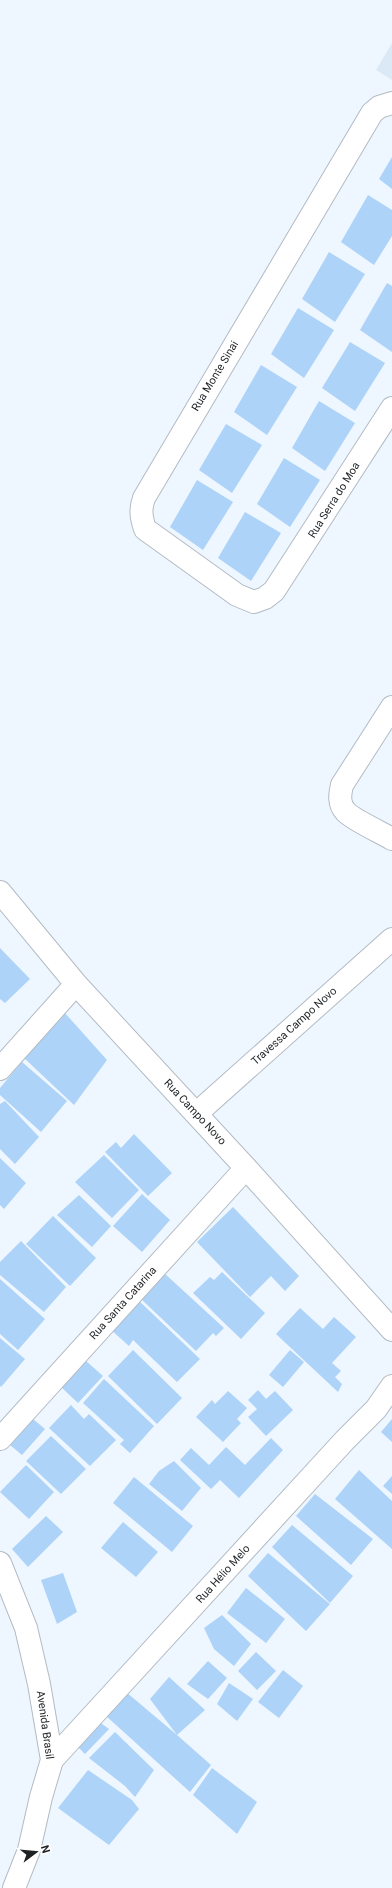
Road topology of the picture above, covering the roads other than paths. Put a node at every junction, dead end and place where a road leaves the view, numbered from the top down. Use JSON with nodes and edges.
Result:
{"nodes":[{"id":1,"x":391,"y":103,"type":"edge"},
{"id":2,"x":392,"y":408,"type":"edge"},
{"id":3,"x":274,"y":591,"type":"joint"},
{"id":4,"x":392,"y":707,"type":"edge"},
{"id":5,"x":392,"y":839,"type":"edge"},
{"id":6,"x":0,"y":892,"type":"edge"},
{"id":7,"x":392,"y":939,"type":"edge"},
{"id":8,"x":76,"y":984,"type":"junction"},
{"id":9,"x":0,"y":1069,"type":"edge"},
{"id":10,"x":197,"y":1113,"type":"junction"},
{"id":11,"x":246,"y":1168,"type":"junction"},
{"id":12,"x":392,"y":1330,"type":"edge"},
{"id":13,"x":392,"y":1386,"type":"edge"},
{"id":14,"x":0,"y":1439,"type":"edge"},
{"id":15,"x":2,"y":1574,"type":"edge"},
{"id":16,"x":52,"y":1760,"type":"junction"},
{"id":17,"x":14,"y":1888,"type":"edge"}],
"edges":[{"from":1,"to":3,"type":"street","name":"Rua Monte Sinai"},
{"from":2,"to":3,"type":"street","name":"Rua Serra do Moa"},
{"from":4,"to":5,"type":"street"},
{"from":6,"to":8,"type":"street","name":"Rua Campo Novo"},
{"from":7,"to":10,"type":"street","name":"Travessa Campo Novo"},
{"from":8,"to":9,"type":"street"},
{"from":8,"to":10,"type":"street","name":"Rua Campo Novo"},
{"from":10,"to":11,"type":"street","name":"Rua Campo Novo"},
{"from":11,"to":12,"type":"street","name":"Rua Campo Novo"},
{"from":11,"to":14,"type":"street","name":"Rua Santa Catarina"},
{"from":13,"to":16,"type":"street","name":"Rua Hélio Melo"},
{"from":15,"to":16,"type":"street","name":"Avenida Brasil"},
{"from":16,"to":17,"type":"street","name":"Avenida Brasil"}]}
